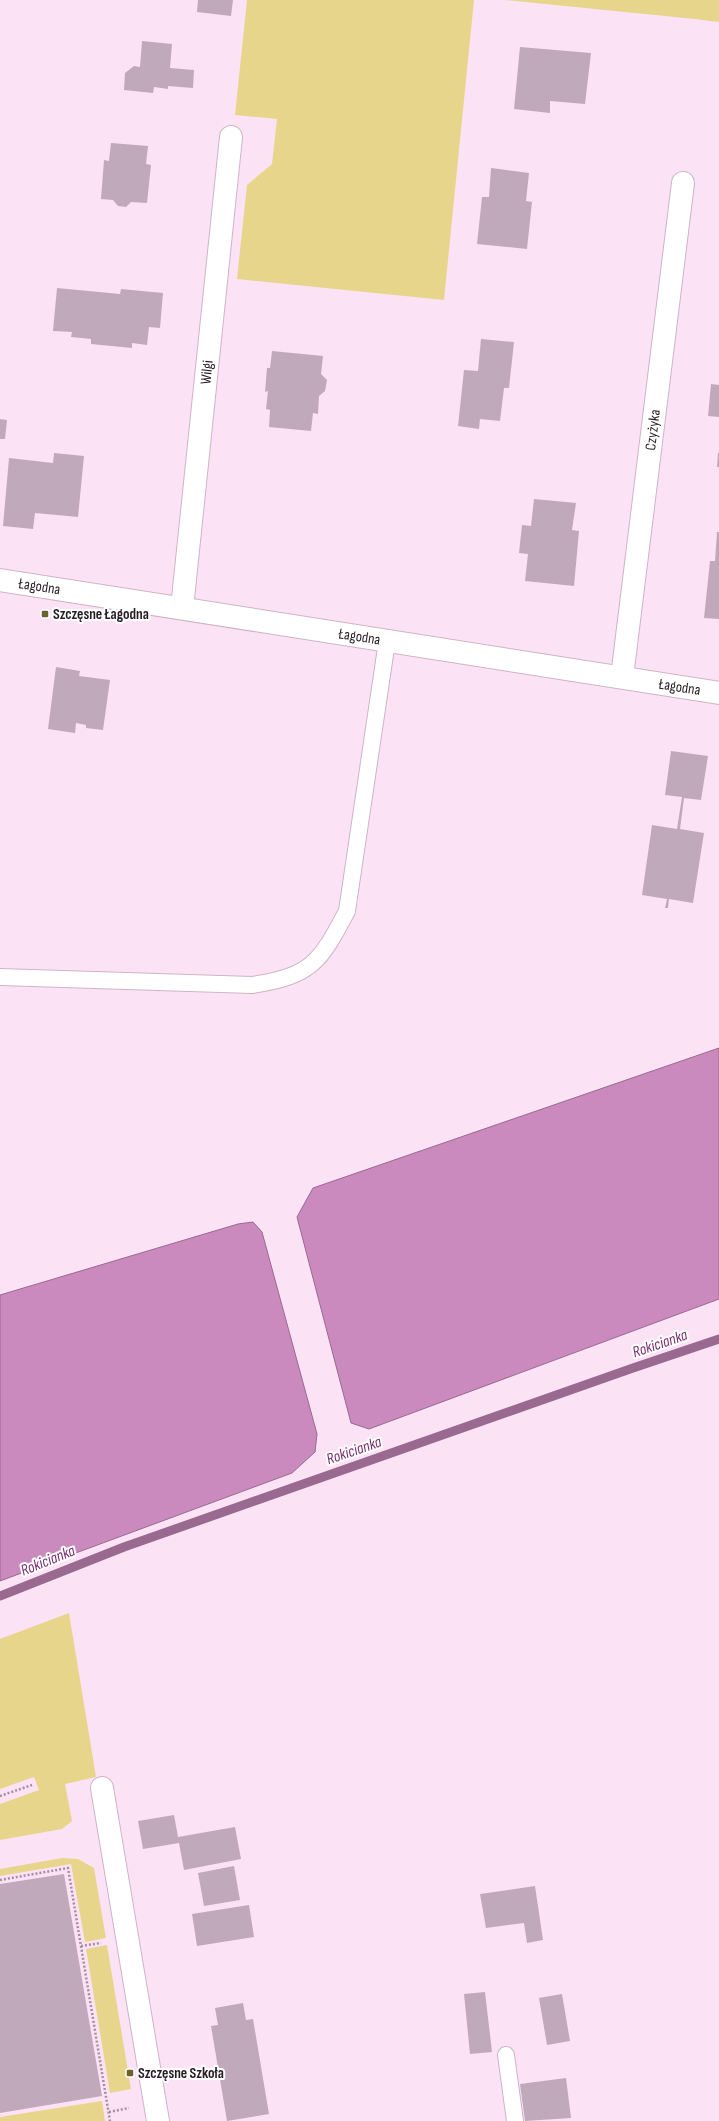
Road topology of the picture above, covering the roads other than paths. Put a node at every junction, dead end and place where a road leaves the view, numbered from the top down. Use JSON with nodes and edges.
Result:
{"nodes":[{"id":1,"x":231,"y":137,"type":"dead end"},
{"id":2,"x":683,"y":183,"type":"dead end"},
{"id":3,"x":0,"y":580,"type":"edge"},
{"id":4,"x":182,"y":608,"type":"junction"},
{"id":5,"x":387,"y":641,"type":"junction"},
{"id":6,"x":622,"y":677,"type":"junction"},
{"id":7,"x":719,"y":693,"type":"edge"},
{"id":8,"x":0,"y":977,"type":"edge"},
{"id":9,"x":102,"y":1788,"type":"dead end"},
{"id":10,"x":506,"y":2055,"type":"dead end"},
{"id":11,"x":158,"y":2121,"type":"edge"},
{"id":12,"x":515,"y":2121,"type":"edge"}],
"edges":[{"from":1,"to":4,"type":"street","name":"Wilgi"},
{"from":2,"to":6,"type":"street","name":"Czyżyka"},
{"from":3,"to":4,"type":"street","name":"Łagodna"},
{"from":4,"to":5,"type":"street","name":"Łagodna"},
{"from":5,"to":6,"type":"street","name":"Łagodna"},
{"from":5,"to":8,"type":"lane"},
{"from":6,"to":7,"type":"street","name":"Łagodna"},
{"from":9,"to":11,"type":"street"},
{"from":10,"to":12,"type":"lane"}]}
